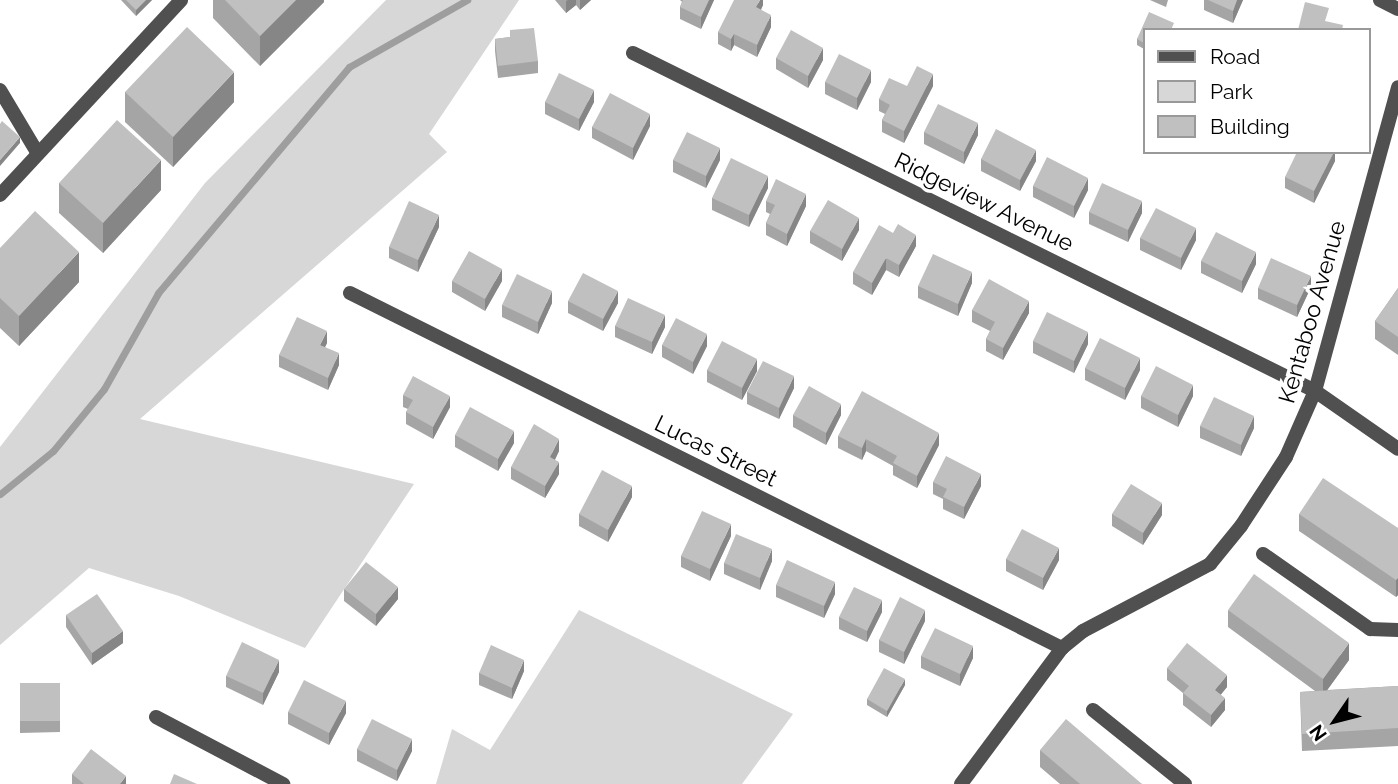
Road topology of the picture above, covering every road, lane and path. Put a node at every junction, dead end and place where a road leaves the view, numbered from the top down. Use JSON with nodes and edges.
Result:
{"nodes":[{"id":1,"x":181,"y":0,"type":"edge"},
{"id":2,"x":1380,"y":0,"type":"edge"},
{"id":3,"x":1398,"y":9,"type":"edge"},
{"id":4,"x":633,"y":53,"type":"dead end"},
{"id":5,"x":1398,"y":87,"type":"edge"},
{"id":6,"x":0,"y":90,"type":"edge"},
{"id":7,"x":37,"y":152,"type":"junction"},
{"id":8,"x":0,"y":195,"type":"edge"},
{"id":9,"x":349,"y":293,"type":"dead end"},
{"id":10,"x":1315,"y":391,"type":"junction"},
{"id":11,"x":1398,"y":449,"type":"edge"},
{"id":12,"x":1263,"y":554,"type":"dead end"},
{"id":13,"x":1398,"y":630,"type":"edge"},
{"id":14,"x":1062,"y":648,"type":"junction"},
{"id":15,"x":1093,"y":710,"type":"dead end"},
{"id":16,"x":156,"y":717,"type":"dead end"},
{"id":17,"x":278,"y":783,"type":"edge"},
{"id":18,"x":961,"y":784,"type":"edge"},
{"id":19,"x":1185,"y":784,"type":"edge"}],
"edges":[{"from":1,"to":7,"type":"street"},
{"from":2,"to":3,"type":"street"},
{"from":4,"to":10,"type":"street","name":"Ridgeview Avenue"},
{"from":5,"to":10,"type":"street","name":"Kentaboo Avenue"},
{"from":6,"to":7,"type":"street"},
{"from":7,"to":8,"type":"street"},
{"from":9,"to":14,"type":"street","name":"Lucas Street"},
{"from":10,"to":11,"type":"street","name":"Ridgeview Avenue"},
{"from":10,"to":14,"type":"street","name":"Kentaboo Avenue"},
{"from":12,"to":13,"type":"street"},
{"from":14,"to":18,"type":"street","name":"Kentaboo Avenue"},
{"from":15,"to":19,"type":"street"},
{"from":16,"to":17,"type":"street"}]}
